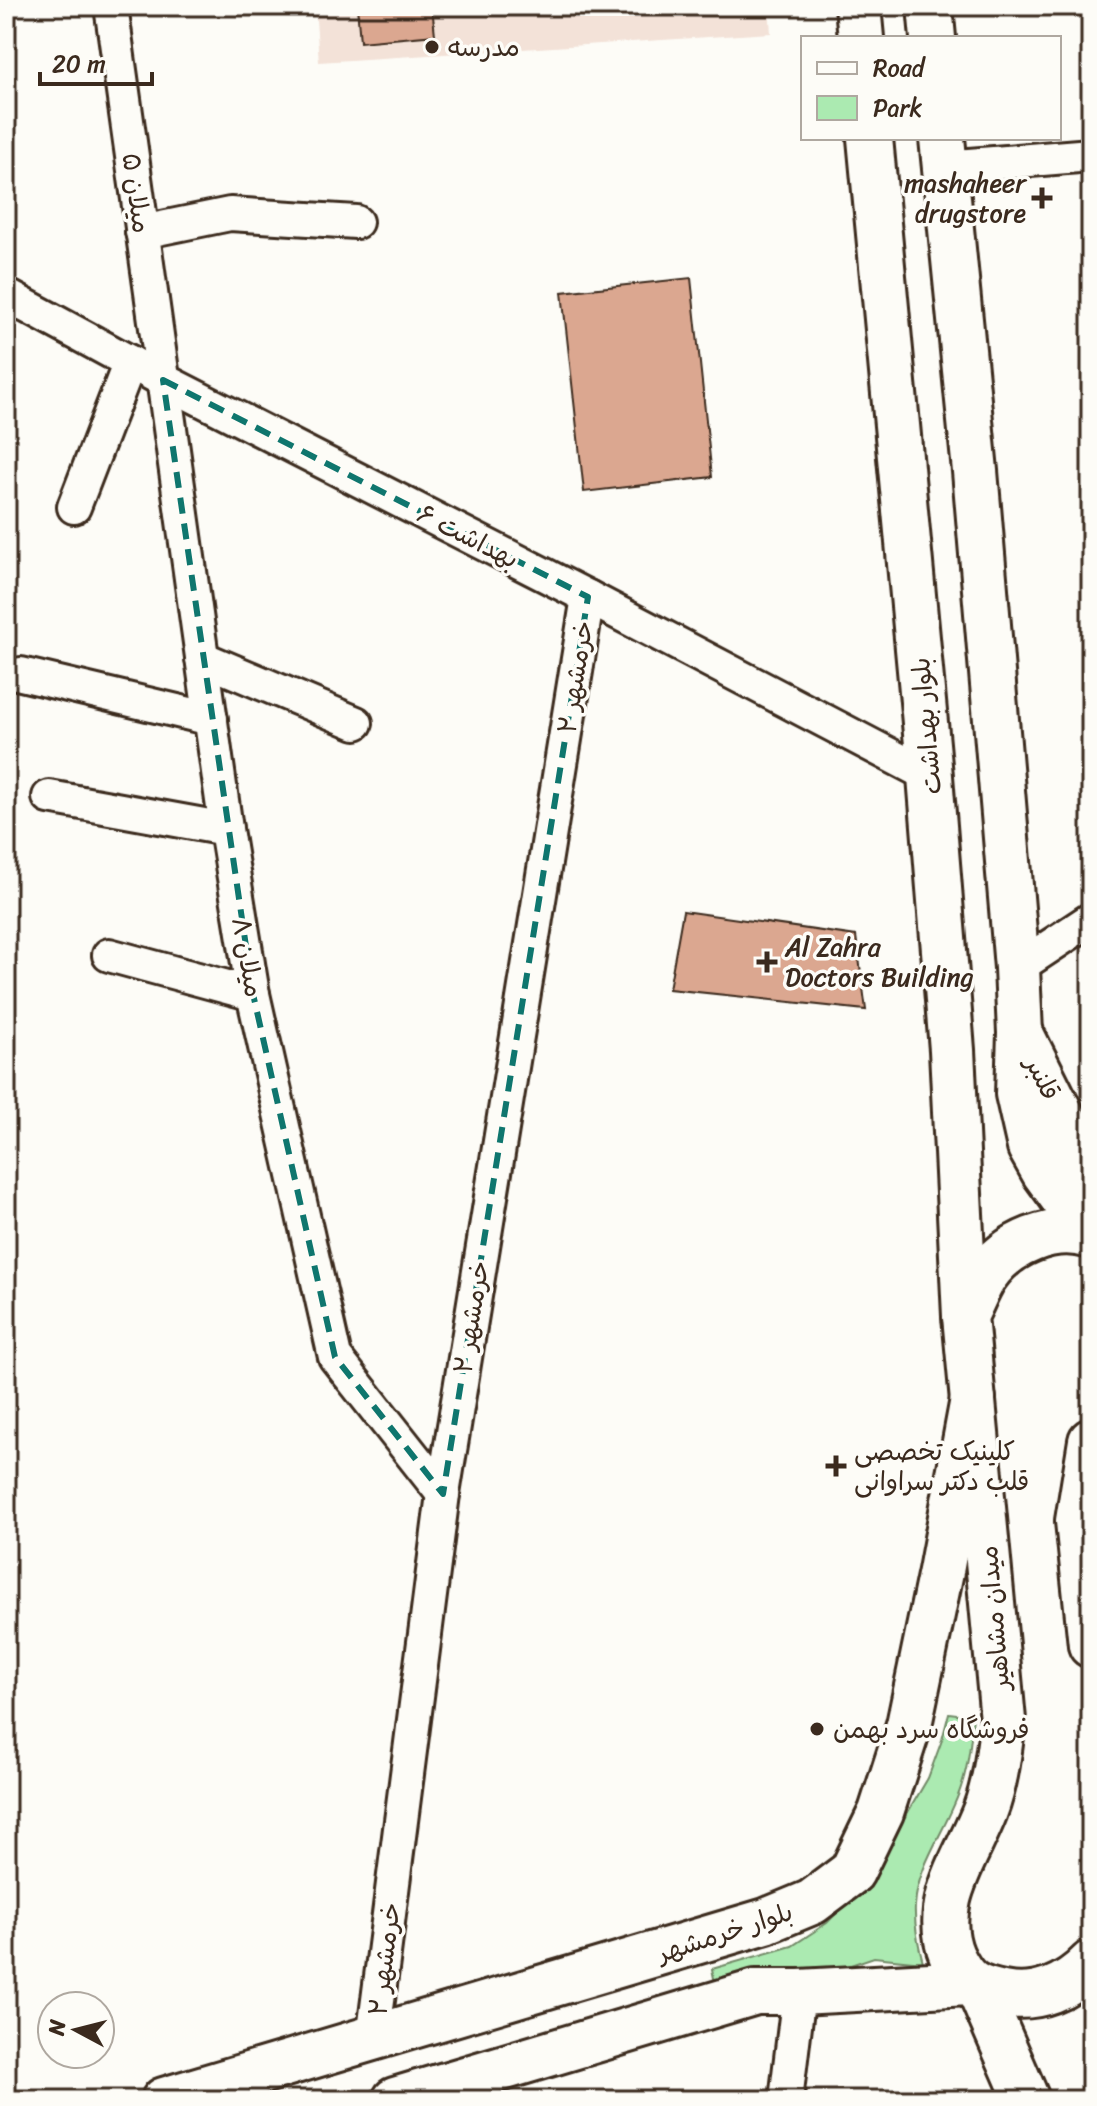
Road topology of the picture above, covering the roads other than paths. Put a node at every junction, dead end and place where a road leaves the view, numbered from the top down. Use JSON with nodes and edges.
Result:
{"nodes":[{"id":1,"x":111,"y":6,"type":"edge"},
{"id":2,"x":858,"y":6,"type":"edge"},
{"id":3,"x":930,"y":6,"type":"edge"},
{"id":4,"x":861,"y":36,"type":"edge"},
{"id":5,"x":933,"y":36,"type":"edge"},
{"id":6,"x":870,"y":140,"type":"edge"},
{"id":7,"x":943,"y":153,"type":"edge"},
{"id":8,"x":1091,"y":155,"type":"edge"},
{"id":9,"x":356,"y":222,"type":"dead end"},
{"id":10,"x":142,"y":232,"type":"junction"},
{"id":11,"x":6,"y":295,"type":"edge"},
{"id":12,"x":130,"y":362,"type":"junction"},
{"id":13,"x":163,"y":380,"type":"junction"},
{"id":14,"x":74,"y":507,"type":"dead end"},
{"id":15,"x":588,"y":597,"type":"junction"},
{"id":16,"x":202,"y":658,"type":"junction"},
{"id":17,"x":21,"y":674,"type":"dead end"},
{"id":18,"x":211,"y":719,"type":"junction"},
{"id":19,"x":356,"y":723,"type":"dead end"},
{"id":20,"x":930,"y":776,"type":"junction"},
{"id":21,"x":49,"y":797,"type":"dead end"},
{"id":22,"x":226,"y":829,"type":"junction"},
{"id":23,"x":1091,"y":919,"type":"edge"},
{"id":24,"x":109,"y":955,"type":"dead end"},
{"id":25,"x":1017,"y":968,"type":"junction"},
{"id":26,"x":253,"y":994,"type":"junction"},
{"id":27,"x":1020,"y":1033,"type":"junction"},
{"id":28,"x":1091,"y":1164,"type":"edge"},
{"id":29,"x":1090,"y":1235,"type":"edge"},
{"id":30,"x":965,"y":1316,"type":"junction"},
{"id":31,"x":973,"y":1399,"type":"junction"},
{"id":32,"x":1091,"y":1441,"type":"edge"},
{"id":33,"x":443,"y":1494,"type":"junction"},
{"id":34,"x":1091,"y":1645,"type":"edge"},
{"id":35,"x":1091,"y":1963,"type":"edge"},
{"id":36,"x":974,"y":1985,"type":"junction"},
{"id":37,"x":799,"y":1992,"type":"junction"},
{"id":38,"x":373,"y":2039,"type":"junction"},
{"id":39,"x":164,"y":2100,"type":"edge"},
{"id":40,"x":368,"y":2100,"type":"edge"},
{"id":41,"x":395,"y":2100,"type":"edge"},
{"id":42,"x":786,"y":2100,"type":"edge"},
{"id":43,"x":1027,"y":2100,"type":"edge"}],
"edges":[{"from":1,"to":10,"type":"street","name":"میلان ۵"},
{"from":2,"to":4,"type":"main road"},
{"from":3,"to":5,"type":"main road"},
{"from":6,"to":20,"type":"main road","name":"بلوار بهداشت"},
{"from":7,"to":8,"type":"street"},
{"from":7,"to":25,"type":"main road"},
{"from":9,"to":10,"type":"street"},
{"from":10,"to":13,"type":"street","name":"میلان ۵"},
{"from":11,"to":12,"type":"street","name":"بهداشت ۶"},
{"from":12,"to":13,"type":"street","name":"بهداشت ۶"},
{"from":12,"to":14,"type":"street"},
{"from":13,"to":15,"type":"street","name":"بهداشت ۶"},
{"from":13,"to":16,"type":"street","name":"میلان ۸"},
{"from":15,"to":20,"type":"street","name":"بهداشت ۶"},
{"from":15,"to":33,"type":"street","name":"خرمشهر ۲"},
{"from":16,"to":18,"type":"street","name":"میلان ۸"},
{"from":16,"to":19,"type":"street"},
{"from":17,"to":18,"type":"street"},
{"from":18,"to":22,"type":"street","name":"میلان ۸"},
{"from":20,"to":30,"type":"main road","name":"بلوار بهداشت"},
{"from":21,"to":22,"type":"street"},
{"from":22,"to":26,"type":"street","name":"میلان ۸"},
{"from":23,"to":25,"type":"street"},
{"from":24,"to":26,"type":"street"},
{"from":25,"to":27,"type":"main road"},
{"from":26,"to":33,"type":"street","name":"میلان ۸"},
{"from":27,"to":28,"type":"main road","name":"قلنبر"},
{"from":27,"to":29,"type":"main road"},
{"from":29,"to":30,"type":"main road"},
{"from":30,"to":31,"type":"main road","name":"میدان مشاهیر"},
{"from":31,"to":36,"type":"main road","name":"میدان مشاهیر"},
{"from":31,"to":38,"type":"main road","name":"بلوار خرمشهر"},
{"from":32,"to":34,"type":"main road"},
{"from":33,"to":38,"type":"street","name":"خرمشهر ۲"},
{"from":35,"to":36,"type":"main road"},
{"from":36,"to":37,"type":"main road"},
{"from":36,"to":43,"type":"main road"},
{"from":37,"to":41,"type":"main road"},
{"from":37,"to":42,"type":"street"},
{"from":38,"to":39,"type":"main road","name":"بلوار خرمشهر"},
{"from":38,"to":40,"type":"main road"}]}
